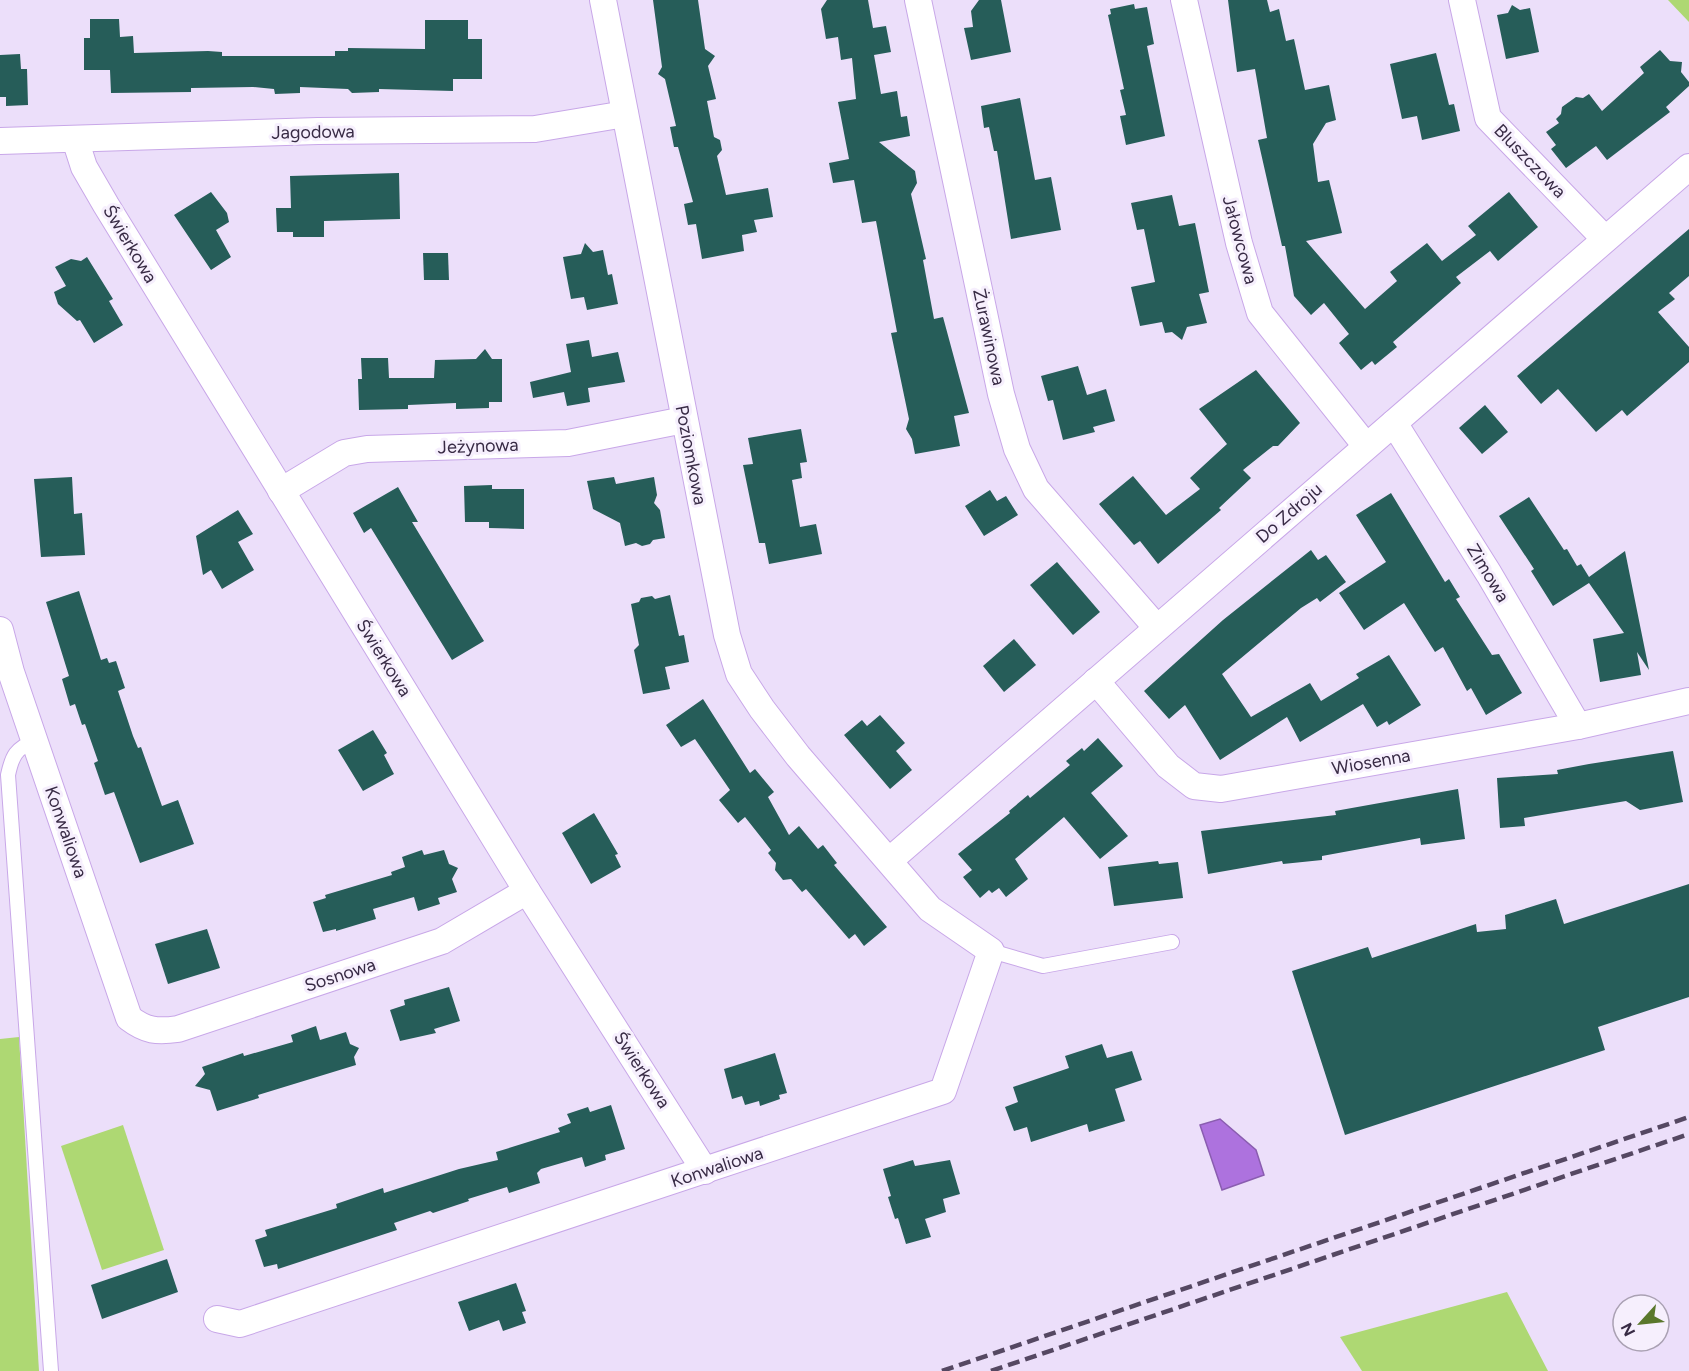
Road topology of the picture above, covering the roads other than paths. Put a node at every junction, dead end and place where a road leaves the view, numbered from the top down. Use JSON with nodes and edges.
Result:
{"nodes":[{"id":1,"x":603,"y":0,"type":"edge"},
{"id":2,"x":918,"y":0,"type":"edge"},
{"id":3,"x":1184,"y":0,"type":"edge"},
{"id":4,"x":1462,"y":0,"type":"edge"},
{"id":5,"x":625,"y":114,"type":"junction"},
{"id":6,"x":75,"y":139,"type":"junction"},
{"id":7,"x":0,"y":141,"type":"edge"},
{"id":8,"x":1689,"y":167,"type":"edge"},
{"id":9,"x":1605,"y":239,"type":"junction"},
{"id":10,"x":684,"y":420,"type":"junction"},
{"id":11,"x":1394,"y":423,"type":"junction"},
{"id":12,"x":1366,"y":446,"type":"junction"},
{"id":13,"x":280,"y":491,"type":"junction"},
{"id":14,"x":1157,"y":628,"type":"junction"},
{"id":15,"x":0,"y":630,"type":"edge"},
{"id":16,"x":1096,"y":681,"type":"junction"},
{"id":17,"x":1689,"y":701,"type":"edge"},
{"id":18,"x":1578,"y":726,"type":"junction"},
{"id":19,"x":35,"y":741,"type":"junction"},
{"id":20,"x":890,"y":860,"type":"junction"},
{"id":21,"x":527,"y":891,"type":"junction"},
{"id":22,"x":1172,"y":942,"type":"dead end"},
{"id":23,"x":991,"y":951,"type":"junction"},
{"id":24,"x":142,"y":1029,"type":"joint"},
{"id":25,"x":705,"y":1171,"type":"junction"},
{"id":26,"x":217,"y":1318,"type":"dead end"},
{"id":27,"x":51,"y":1371,"type":"edge"}],
"edges":[{"from":1,"to":5,"type":"street","name":"Poziomkowa"},
{"from":2,"to":14,"type":"street","name":"Żurawinowa"},
{"from":3,"to":12,"type":"street","name":"Jałowcowa"},
{"from":4,"to":9,"type":"street","name":"Bluszczowa"},
{"from":5,"to":6,"type":"street","name":"Jagodowa"},
{"from":5,"to":10,"type":"street","name":"Poziomkowa"},
{"from":6,"to":7,"type":"street","name":"Jagodowa"},
{"from":6,"to":13,"type":"street","name":"Świerkowa"},
{"from":8,"to":9,"type":"street","name":"Do Zdroju"},
{"from":9,"to":11,"type":"street","name":"Do Zdroju"},
{"from":10,"to":13,"type":"street","name":"Jeżynowa"},
{"from":10,"to":20,"type":"street","name":"Poziomkowa"},
{"from":11,"to":12,"type":"street","name":"Do Zdroju"},
{"from":11,"to":18,"type":"street","name":"Zimowa"},
{"from":12,"to":14,"type":"street","name":"Do Zdroju"},
{"from":13,"to":21,"type":"street","name":"Świerkowa"},
{"from":14,"to":16,"type":"street","name":"Do Zdroju"},
{"from":15,"to":19,"type":"street","name":"Konwaliowa"},
{"from":16,"to":18,"type":"street","name":"Wiosenna"},
{"from":16,"to":20,"type":"street","name":"Do Zdroju"},
{"from":17,"to":18,"type":"street","name":"Wiosenna"},
{"from":19,"to":24,"type":"street","name":"Konwaliowa"},
{"from":19,"to":27,"type":"lane"},
{"from":20,"to":23,"type":"street"},
{"from":21,"to":24,"type":"street","name":"Sosnowa"},
{"from":21,"to":25,"type":"street","name":"Świerkowa"},
{"from":22,"to":23,"type":"lane"},
{"from":23,"to":25,"type":"street","name":"Konwaliowa"},
{"from":25,"to":26,"type":"street","name":"Konwaliowa"}]}
